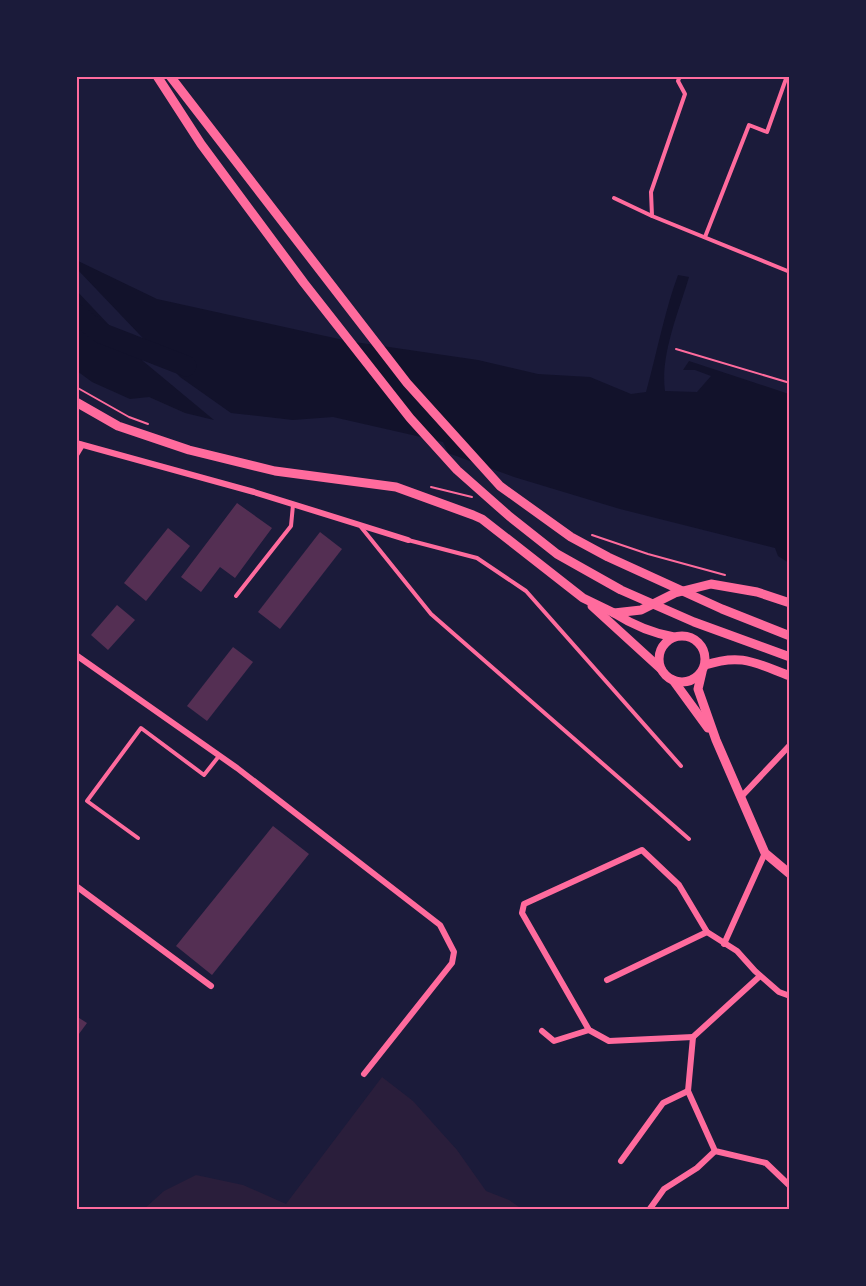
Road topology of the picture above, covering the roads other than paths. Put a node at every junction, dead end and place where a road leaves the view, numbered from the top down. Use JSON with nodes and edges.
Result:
{"nodes":[{"id":1,"x":157,"y":76,"type":"edge"},
{"id":2,"x":170,"y":76,"type":"edge"},
{"id":3,"x":680,"y":76,"type":"edge"},
{"id":4,"x":787,"y":76,"type":"edge"},
{"id":5,"x":614,"y":198,"type":"dead end"},
{"id":6,"x":652,"y":216,"type":"junction"},
{"id":7,"x":705,"y":237,"type":"junction"},
{"id":8,"x":789,"y":272,"type":"edge"},
{"id":9,"x":76,"y":402,"type":"edge"},
{"id":10,"x":79,"y":444,"type":"edge"},
{"id":11,"x":76,"y":455,"type":"edge"},
{"id":12,"x":294,"y":505,"type":"junction"},
{"id":13,"x":361,"y":527,"type":"junction"},
{"id":14,"x":408,"y":540,"type":"joint"},
{"id":15,"x":236,"y":596,"type":"dead end"},
{"id":16,"x":583,"y":598,"type":"junction"},
{"id":17,"x":789,"y":603,"type":"edge"},
{"id":18,"x":614,"y":613,"type":"junction"},
{"id":19,"x":789,"y":636,"type":"edge"},
{"id":20,"x":674,"y":637,"type":"junction"},
{"id":21,"x":76,"y":655,"type":"edge"},
{"id":22,"x":789,"y":657,"type":"edge"},
{"id":23,"x":703,"y":668,"type":"junction"},
{"id":24,"x":661,"y":669,"type":"junction"},
{"id":25,"x":789,"y":676,"type":"edge"},
{"id":26,"x":673,"y":680,"type":"junction"},
{"id":27,"x":716,"y":740,"type":"junction"},
{"id":28,"x":789,"y":745,"type":"edge"},
{"id":29,"x":219,"y":755,"type":"junction"},
{"id":30,"x":681,"y":766,"type":"dead end"},
{"id":31,"x":741,"y":797,"type":"junction"},
{"id":32,"x":138,"y":838,"type":"dead end"},
{"id":33,"x":689,"y":839,"type":"dead end"},
{"id":34,"x":765,"y":853,"type":"junction"},
{"id":35,"x":789,"y":874,"type":"edge"},
{"id":36,"x":76,"y":886,"type":"edge"},
{"id":37,"x":707,"y":932,"type":"junction"},
{"id":38,"x":724,"y":944,"type":"junction"},
{"id":39,"x":760,"y":976,"type":"junction"},
{"id":40,"x":607,"y":980,"type":"dead end"},
{"id":41,"x":211,"y":986,"type":"dead end"},
{"id":42,"x":789,"y":996,"type":"edge"},
{"id":43,"x":542,"y":1030,"type":"dead end"},
{"id":44,"x":589,"y":1030,"type":"junction"},
{"id":45,"x":693,"y":1036,"type":"junction"},
{"id":46,"x":364,"y":1074,"type":"dead end"},
{"id":47,"x":688,"y":1091,"type":"junction"},
{"id":48,"x":715,"y":1151,"type":"junction"},
{"id":49,"x":621,"y":1161,"type":"dead end"},
{"id":50,"x":789,"y":1186,"type":"edge"},
{"id":51,"x":649,"y":1209,"type":"edge"}],
"edges":[{"from":1,"to":22,"type":"street"},
{"from":2,"to":19,"type":"street"},
{"from":3,"to":6,"type":"lane"},
{"from":4,"to":7,"type":"lane"},
{"from":5,"to":6,"type":"lane"},
{"from":6,"to":7,"type":"lane"},
{"from":7,"to":8,"type":"lane"},
{"from":9,"to":16,"type":"street"},
{"from":10,"to":11,"type":"street"},
{"from":10,"to":12,"type":"street"},
{"from":12,"to":13,"type":"street"},
{"from":12,"to":15,"type":"lane"},
{"from":13,"to":14,"type":"street"},
{"from":13,"to":33,"type":"lane"},
{"from":14,"to":30,"type":"lane"},
{"from":16,"to":18,"type":"street"},
{"from":16,"to":24,"type":"street"},
{"from":17,"to":18,"type":"street"},
{"from":18,"to":20,"type":"street"},
{"from":20,"to":23,"type":"street"},
{"from":20,"to":24,"type":"street"},
{"from":21,"to":29,"type":"street"},
{"from":23,"to":25,"type":"street"},
{"from":23,"to":26,"type":"street"},
{"from":23,"to":27,"type":"street"},
{"from":24,"to":26,"type":"street"},
{"from":26,"to":27,"type":"street"},
{"from":27,"to":31,"type":"street"},
{"from":28,"to":31,"type":"street"},
{"from":29,"to":32,"type":"lane"},
{"from":29,"to":46,"type":"street"},
{"from":31,"to":34,"type":"street"},
{"from":34,"to":35,"type":"street"},
{"from":34,"to":38,"type":"street"},
{"from":36,"to":41,"type":"street"},
{"from":37,"to":38,"type":"street"},
{"from":37,"to":40,"type":"street"},
{"from":37,"to":44,"type":"street"},
{"from":38,"to":39,"type":"street"},
{"from":39,"to":42,"type":"street"},
{"from":39,"to":45,"type":"street"},
{"from":43,"to":44,"type":"street"},
{"from":44,"to":45,"type":"street"},
{"from":45,"to":47,"type":"street"},
{"from":47,"to":48,"type":"street"},
{"from":47,"to":49,"type":"street"},
{"from":48,"to":50,"type":"street"},
{"from":48,"to":51,"type":"street"}]}
